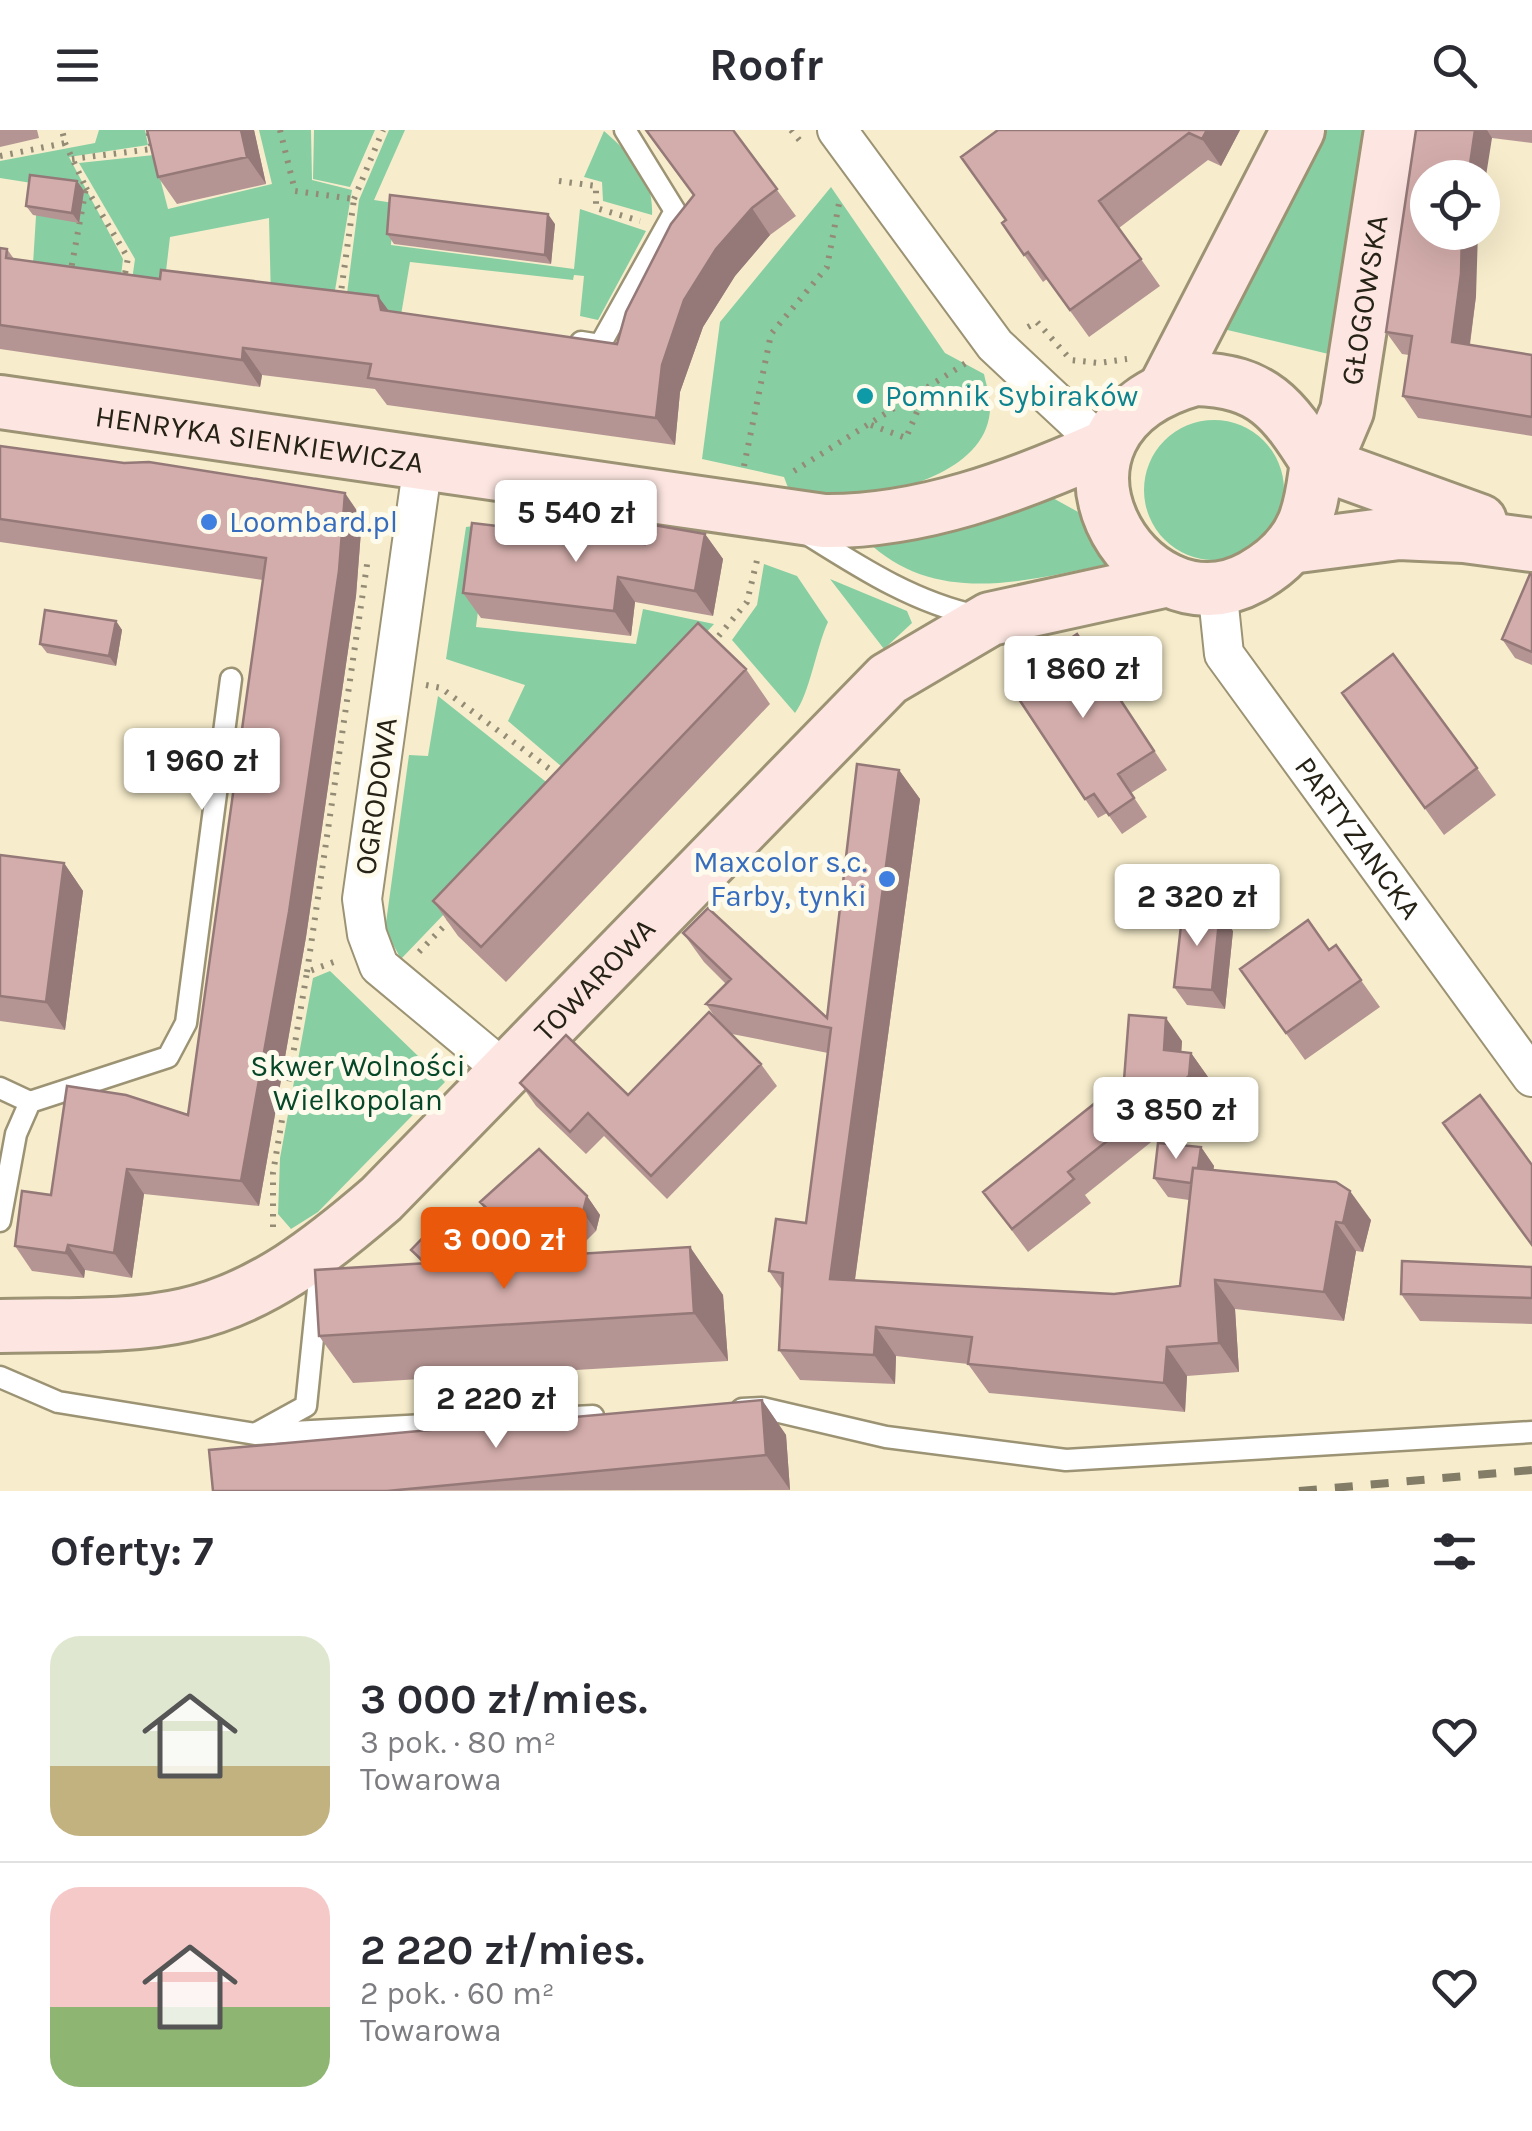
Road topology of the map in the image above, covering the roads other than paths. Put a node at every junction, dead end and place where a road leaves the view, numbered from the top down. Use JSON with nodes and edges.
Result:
{"nodes":[{"id":1,"x":625,"y":130,"type":"edge"},
{"id":2,"x":838,"y":130,"type":"edge"},
{"id":3,"x":1298,"y":130,"type":"edge"},
{"id":4,"x":1391,"y":130,"type":"edge"},
{"id":5,"x":562,"y":340,"type":"edge"},
{"id":6,"x":1164,"y":388,"type":"junction"},
{"id":7,"x":0,"y":402,"type":"edge"},
{"id":8,"x":1104,"y":448,"type":"junction"},
{"id":9,"x":423,"y":462,"type":"junction"},
{"id":10,"x":1317,"y":462,"type":"junction"},
{"id":11,"x":769,"y":536,"type":"junction"},
{"id":12,"x":1532,"y":542,"type":"edge"},
{"id":13,"x":1290,"y":547,"type":"junction"},
{"id":14,"x":1192,"y":584,"type":"junction"},
{"id":15,"x":990,"y":618,"type":"junction"},
{"id":16,"x":231,"y":679,"type":"dead end"},
{"id":17,"x":504,"y":1070,"type":"junction"},
{"id":18,"x":1532,"y":1078,"type":"edge"},
{"id":19,"x":0,"y":1088,"type":"edge"},
{"id":20,"x":30,"y":1102,"type":"junction"},
{"id":21,"x":0,"y":1221,"type":"edge"},
{"id":22,"x":301,"y":1246,"type":"junction"},
{"id":23,"x":0,"y":1326,"type":"edge"},
{"id":24,"x":0,"y":1377,"type":"edge"},
{"id":25,"x":723,"y":1410,"type":"edge"},
{"id":26,"x":607,"y":1415,"type":"edge"},
{"id":27,"x":1532,"y":1432,"type":"edge"},
{"id":28,"x":255,"y":1434,"type":"junction"}],
"edges":[{"from":1,"to":5,"type":"lane"},
{"from":2,"to":8,"type":"street"},
{"from":3,"to":6,"type":"main road"},
{"from":4,"to":10,"type":"main road","name":"GŁOGOWSKA"},
{"from":6,"to":8,"type":"main road"},
{"from":6,"to":10,"type":"main road"},
{"from":7,"to":9,"type":"main road","name":"HENRYKA SIENKIEWICZA"},
{"from":8,"to":11,"type":"main road","name":"HENRYKA SIENKIEWICZA"},
{"from":8,"to":14,"type":"main road"},
{"from":9,"to":11,"type":"main road","name":"HENRYKA SIENKIEWICZA"},
{"from":9,"to":17,"type":"street","name":"OGRODOWA"},
{"from":10,"to":12,"type":"main road"},
{"from":10,"to":13,"type":"main road"},
{"from":11,"to":15,"type":"lane"},
{"from":12,"to":13,"type":"main road"},
{"from":13,"to":14,"type":"main road"},
{"from":14,"to":15,"type":"main road","name":"TOWAROWA"},
{"from":14,"to":18,"type":"street","name":"PARTYZANCKA"},
{"from":15,"to":17,"type":"main road","name":"TOWAROWA"},
{"from":16,"to":20,"type":"lane"},
{"from":17,"to":22,"type":"main road","name":"TOWAROWA"},
{"from":19,"to":20,"type":"lane"},
{"from":20,"to":21,"type":"lane"},
{"from":22,"to":23,"type":"main road","name":"TOWAROWA"},
{"from":22,"to":28,"type":"lane"},
{"from":24,"to":28,"type":"lane"},
{"from":25,"to":27,"type":"lane"},
{"from":26,"to":28,"type":"lane"}]}
